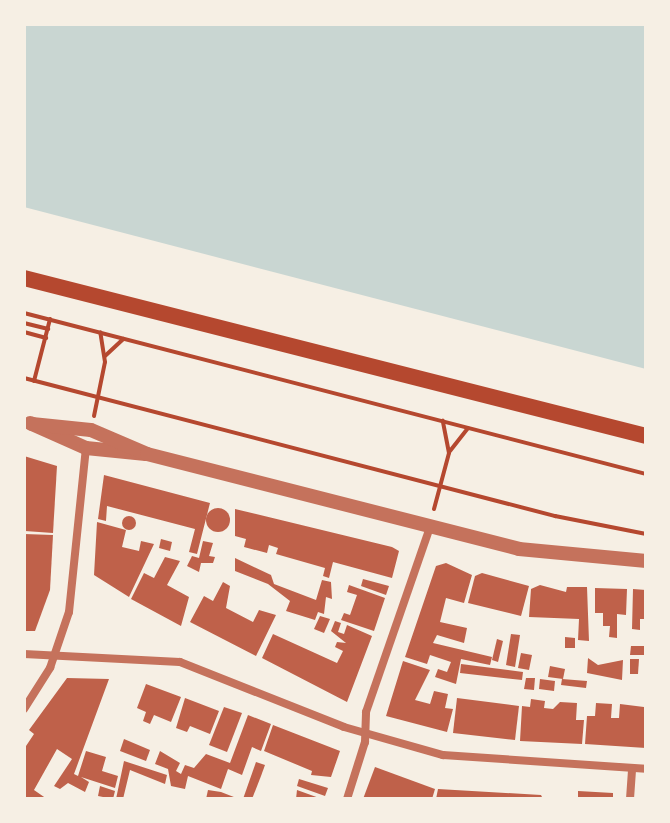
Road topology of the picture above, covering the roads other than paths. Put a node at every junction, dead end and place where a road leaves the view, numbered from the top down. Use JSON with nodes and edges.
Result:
{"nodes":[{"id":1,"x":24,"y":278,"type":"edge"},
{"id":2,"x":28,"y":423,"type":"edge"},
{"id":3,"x":646,"y":436,"type":"edge"},
{"id":4,"x":86,"y":448,"type":"junction"},
{"id":5,"x":147,"y":454,"type":"junction"},
{"id":6,"x":430,"y":527,"type":"junction"},
{"id":7,"x":646,"y":561,"type":"edge"},
{"id":8,"x":24,"y":654,"type":"edge"},
{"id":9,"x":55,"y":656,"type":"junction"},
{"id":10,"x":24,"y":709,"type":"edge"},
{"id":11,"x":364,"y":734,"type":"junction"},
{"id":12,"x":632,"y":768,"type":"junction"},
{"id":13,"x":646,"y":769,"type":"edge"},
{"id":14,"x":347,"y":799,"type":"edge"},
{"id":15,"x":630,"y":799,"type":"edge"}],
"edges":[{"from":1,"to":3,"type":"main road"},
{"from":2,"to":4,"type":"street"},
{"from":2,"to":5,"type":"street"},
{"from":4,"to":5,"type":"street"},
{"from":4,"to":9,"type":"street"},
{"from":5,"to":6,"type":"street"},
{"from":6,"to":7,"type":"street"},
{"from":6,"to":11,"type":"street"},
{"from":8,"to":9,"type":"street"},
{"from":9,"to":10,"type":"street"},
{"from":9,"to":11,"type":"street"},
{"from":11,"to":12,"type":"street"},
{"from":11,"to":14,"type":"street"},
{"from":12,"to":13,"type":"street"},
{"from":12,"to":15,"type":"street"}]}
